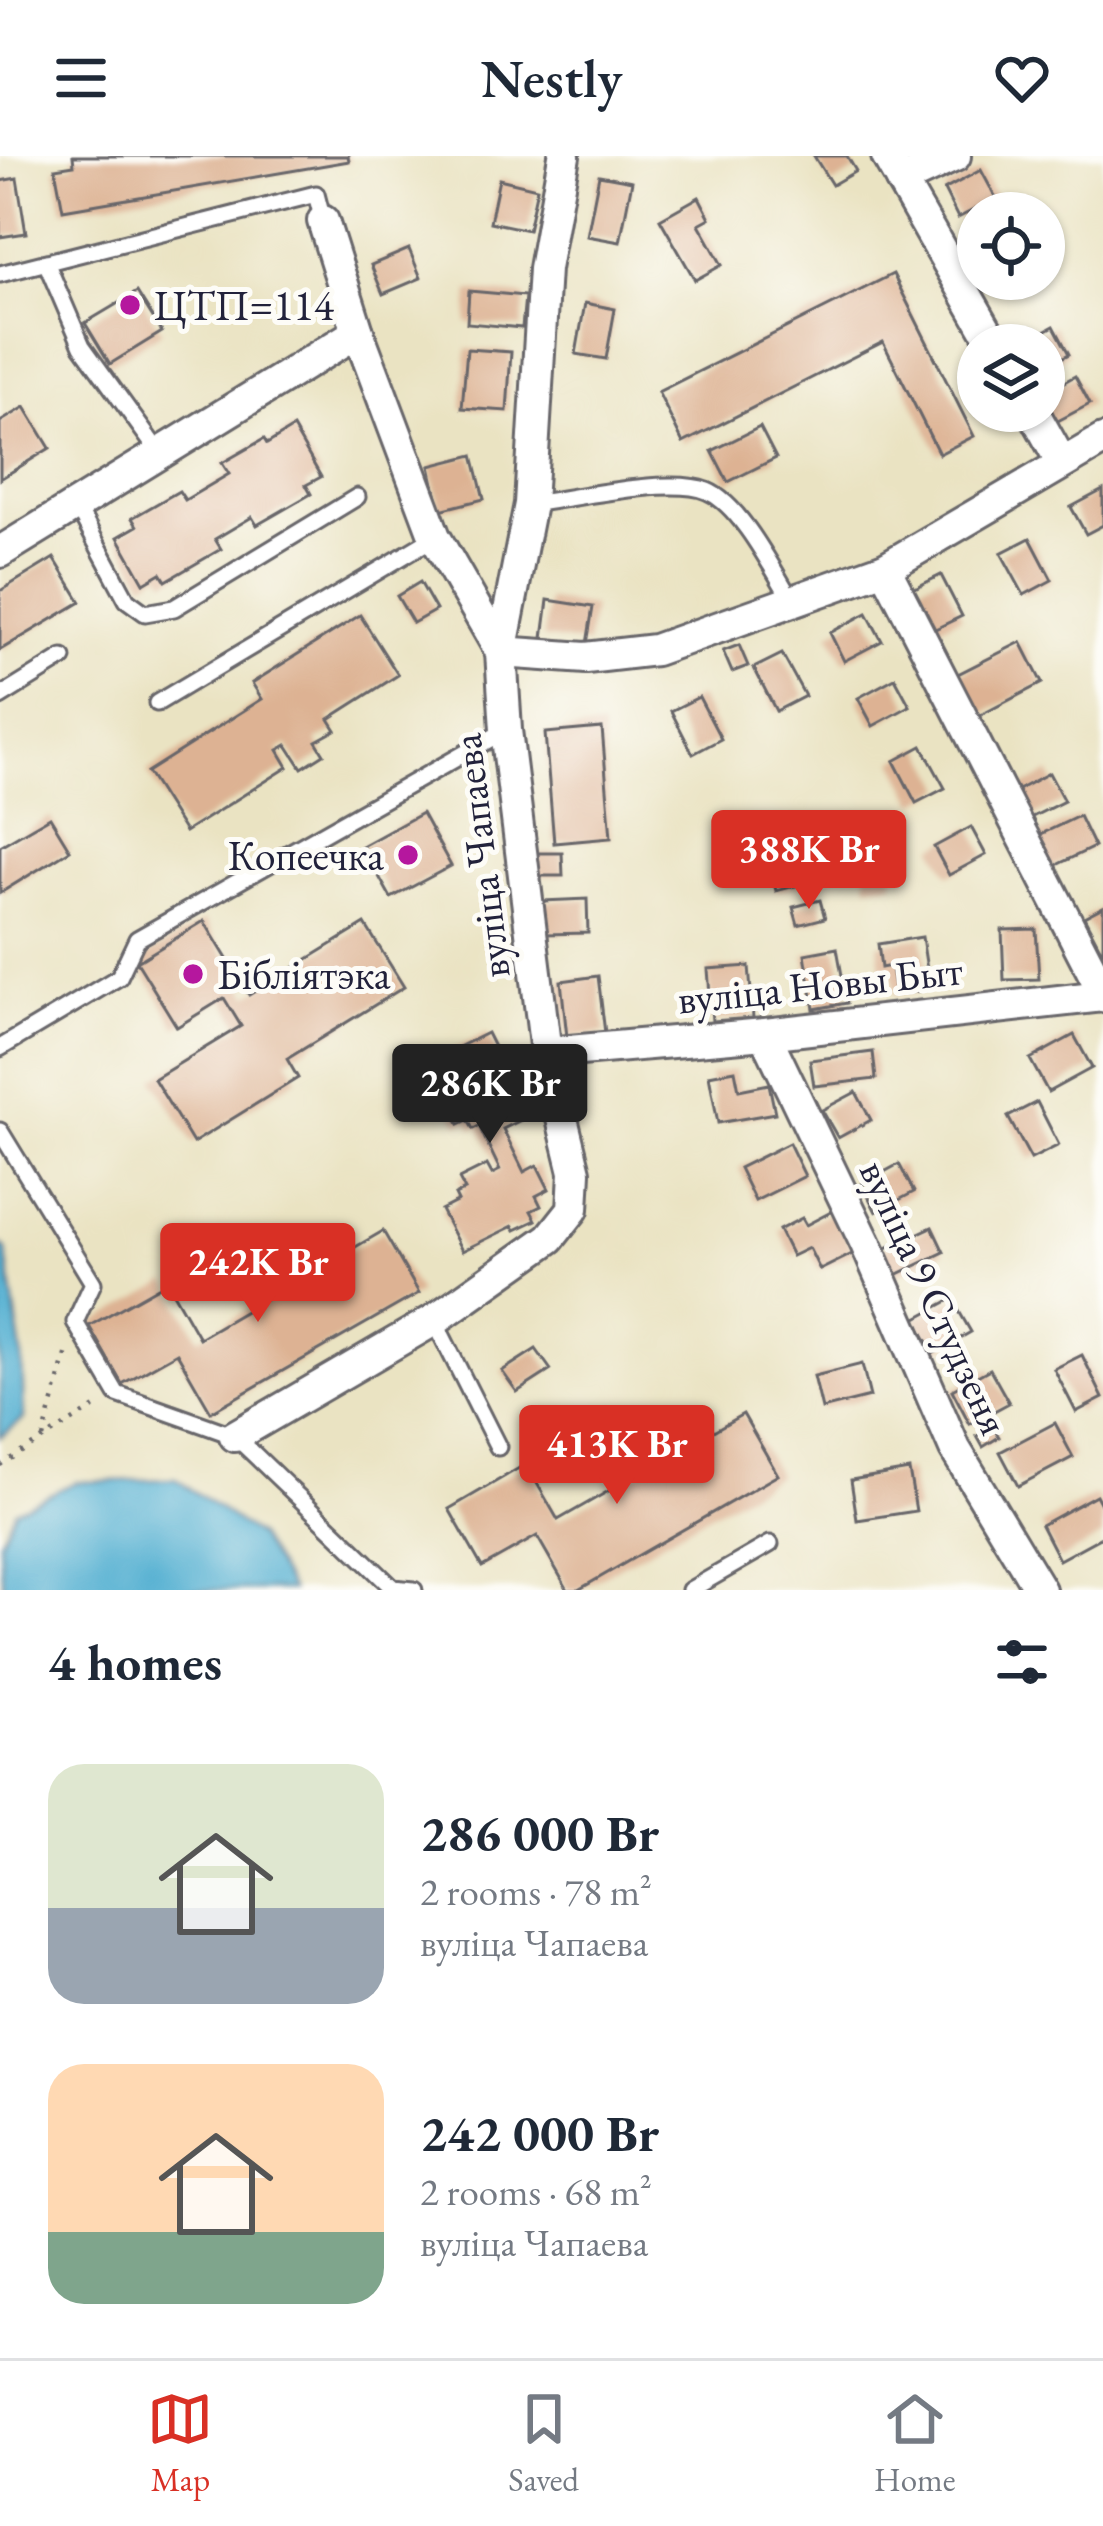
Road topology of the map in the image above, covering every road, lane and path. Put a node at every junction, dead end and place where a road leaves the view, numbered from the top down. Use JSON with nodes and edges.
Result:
{"nodes":[{"id":1,"x":563,"y":156,"type":"edge"},
{"id":2,"x":956,"y":156,"type":"edge"},
{"id":3,"x":894,"y":168,"type":"edge"},
{"id":4,"x":323,"y":221,"type":"joint"},
{"id":5,"x":46,"y":262,"type":"junction"},
{"id":6,"x":0,"y":274,"type":"edge"},
{"id":7,"x":983,"y":324,"type":"edge"},
{"id":8,"x":358,"y":332,"type":"junction"},
{"id":9,"x":1045,"y":432,"type":"edge"},
{"id":10,"x":1103,"y":440,"type":"edge"},
{"id":11,"x":160,"y":454,"type":"junction"},
{"id":12,"x":1062,"y":463,"type":"junction"},
{"id":13,"x":357,"y":496,"type":"dead end"},
{"id":14,"x":530,"y":504,"type":"junction"},
{"id":15,"x":76,"y":505,"type":"junction"},
{"id":16,"x":435,"y":537,"type":"junction"},
{"id":17,"x":0,"y":552,"type":"edge"},
{"id":18,"x":885,"y":568,"type":"junction"},
{"id":19,"x":792,"y":601,"type":"junction"},
{"id":20,"x":501,"y":652,"type":"junction"},
{"id":21,"x":63,"y":658,"type":"dead end"},
{"id":22,"x":0,"y":697,"type":"edge"},
{"id":23,"x":157,"y":703,"type":"dead end"},
{"id":24,"x":506,"y":730,"type":"junction"},
{"id":25,"x":1103,"y":994,"type":"edge"},
{"id":26,"x":764,"y":1034,"type":"junction"},
{"id":27,"x":0,"y":1048,"type":"edge"},
{"id":28,"x":546,"y":1053,"type":"junction"},
{"id":29,"x":0,"y":1131,"type":"edge"},
{"id":30,"x":434,"y":1320,"type":"junction"},
{"id":31,"x":75,"y":1322,"type":"junction"},
{"id":32,"x":117,"y":1394,"type":"junction"},
{"id":33,"x":235,"y":1436,"type":"junction"},
{"id":34,"x":43,"y":1439,"type":"junction"},
{"id":35,"x":498,"y":1447,"type":"dead end"},
{"id":36,"x":0,"y":1465,"type":"edge"},
{"id":37,"x":770,"y":1544,"type":"dead end"},
{"id":38,"x":414,"y":1590,"type":"edge"},
{"id":39,"x":690,"y":1590,"type":"edge"},
{"id":40,"x":1040,"y":1590,"type":"edge"}],
"edges":[{"from":1,"to":14,"type":"street","name":"вуліца Чапаева"},
{"from":2,"to":3,"type":"street"},
{"from":3,"to":7,"type":"street"},
{"from":4,"to":5,"type":"lane"},
{"from":4,"to":8,"type":"street"},
{"from":5,"to":6,"type":"lane"},
{"from":5,"to":11,"type":"lane"},
{"from":8,"to":11,"type":"street"},
{"from":8,"to":16,"type":"street"},
{"from":9,"to":12,"type":"street"},
{"from":10,"to":12,"type":"street"},
{"from":11,"to":15,"type":"street"},
{"from":12,"to":18,"type":"street"},
{"from":13,"to":15,"type":"lane"},
{"from":14,"to":19,"type":"lane"},
{"from":14,"to":20,"type":"street","name":"вуліца Чапаева"},
{"from":15,"to":17,"type":"street"},
{"from":16,"to":20,"type":"street"},
{"from":16,"to":23,"type":"lane"},
{"from":18,"to":19,"type":"street"},
{"from":18,"to":25,"type":"street"},
{"from":19,"to":20,"type":"street"},
{"from":20,"to":24,"type":"street","name":"вуліца Чапаева"},
{"from":21,"to":22,"type":"lane"},
{"from":24,"to":27,"type":"lane"},
{"from":24,"to":28,"type":"street","name":"вуліца Чапаева"},
{"from":25,"to":26,"type":"street","name":"вуліца Новы Быт"},
{"from":26,"to":28,"type":"street","name":"вуліца Новы Быт"},
{"from":26,"to":40,"type":"street","name":"вуліца 9 Студзеня"},
{"from":28,"to":30,"type":"street","name":"вуліца Чапаева"},
{"from":29,"to":31,"type":"lane"},
{"from":30,"to":33,"type":"street","name":"вуліца Чапаева"},
{"from":30,"to":35,"type":"lane"},
{"from":31,"to":32,"type":"lane"},
{"from":31,"to":34,"type":"path"},
{"from":32,"to":33,"type":"lane"},
{"from":32,"to":34,"type":"path"},
{"from":33,"to":38,"type":"lane"},
{"from":34,"to":36,"type":"path"},
{"from":37,"to":39,"type":"lane"}]}
